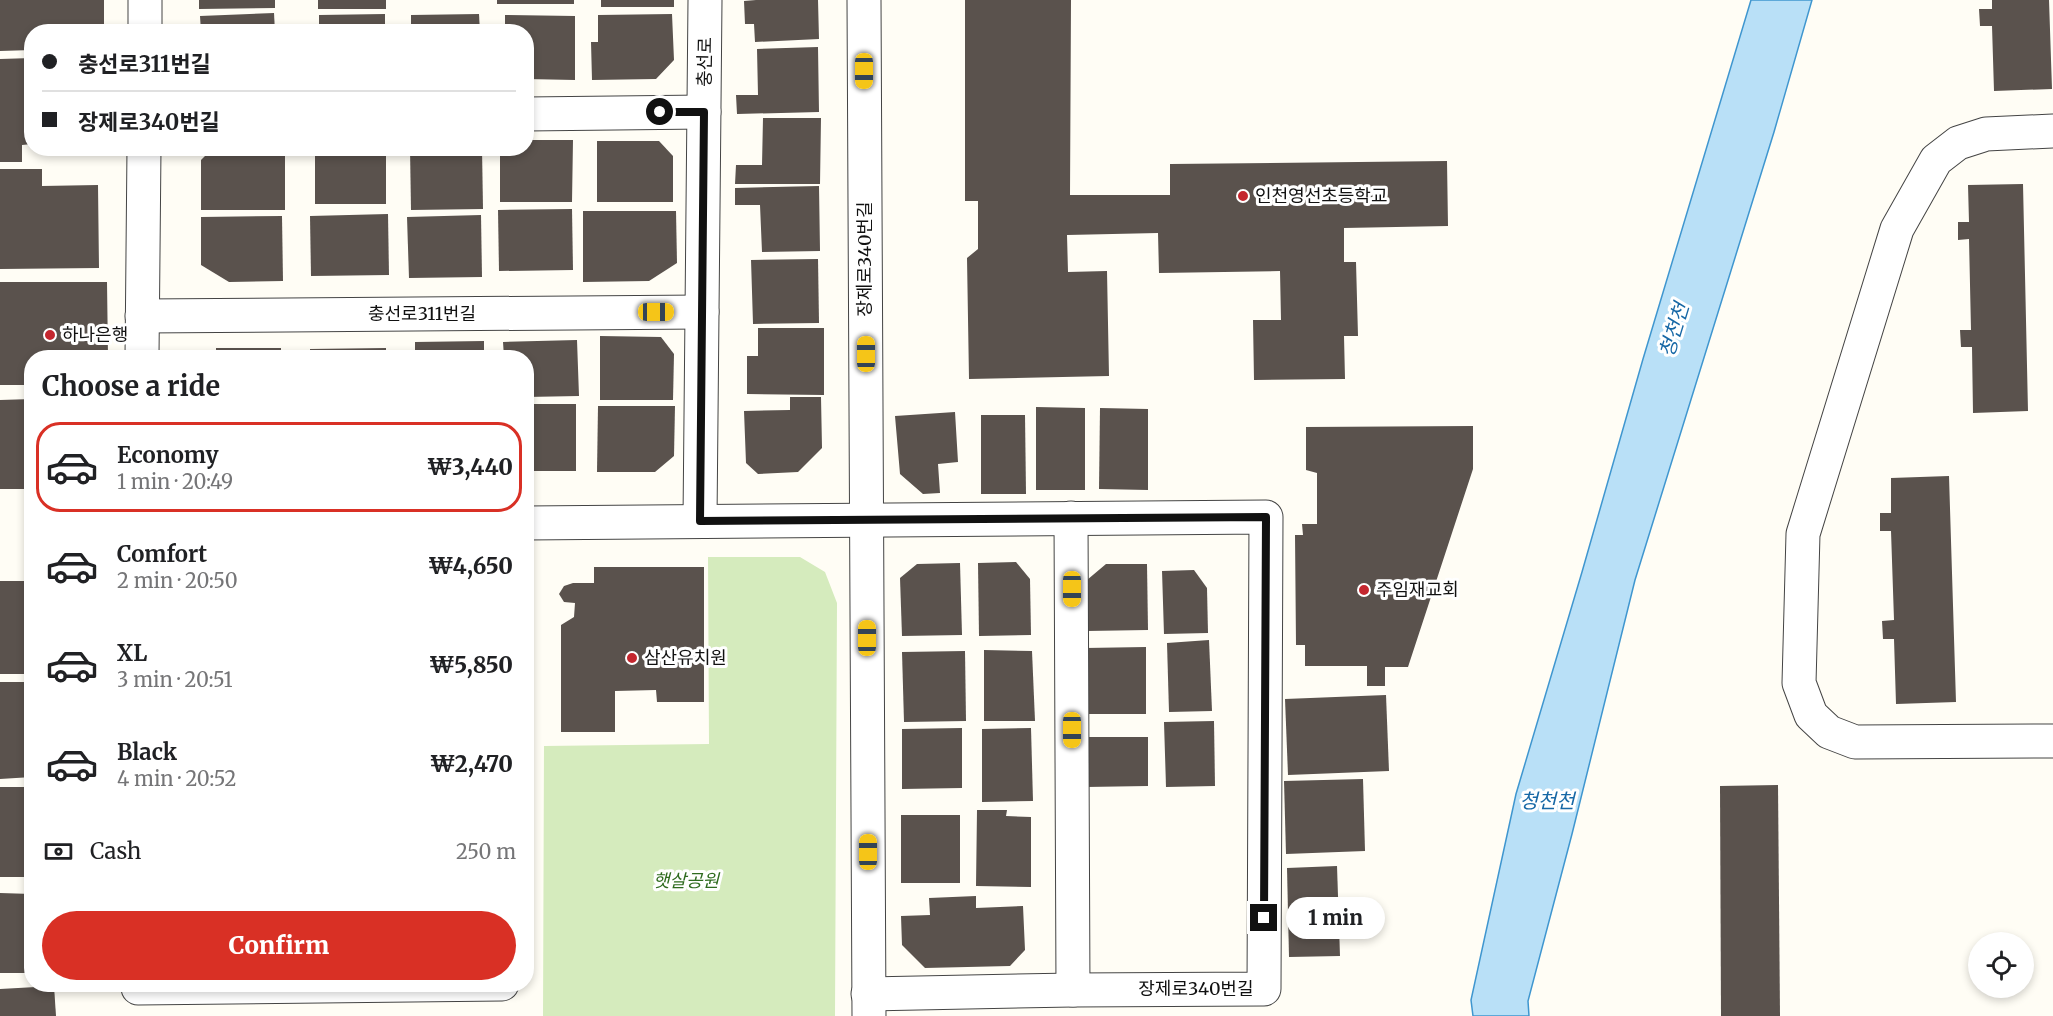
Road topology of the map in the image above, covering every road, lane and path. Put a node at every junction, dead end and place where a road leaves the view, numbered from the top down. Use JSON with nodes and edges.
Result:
{"nodes":[{"id":1,"x":145,"y":0,"type":"edge"},
{"id":2,"x":705,"y":0,"type":"edge"},
{"id":3,"x":864,"y":0,"type":"edge"},
{"id":4,"x":145,"y":24,"type":"edge"},
{"id":5,"x":704,"y":112,"type":"junction"},
{"id":6,"x":534,"y":114,"type":"edge"},
{"id":7,"x":2053,"y":131,"type":"edge"},
{"id":8,"x":144,"y":156,"type":"edge"},
{"id":9,"x":702,"y":312,"type":"junction"},
{"id":10,"x":142,"y":316,"type":"junction"},
{"id":11,"x":142,"y":350,"type":"edge"},
{"id":12,"x":1071,"y":518,"type":"junction"},
{"id":13,"x":866,"y":519,"type":"junction"},
{"id":14,"x":700,"y":521,"type":"junction"},
{"id":15,"x":534,"y":522,"type":"edge"},
{"id":16,"x":2053,"y":741,"type":"edge"},
{"id":17,"x":1073,"y":990,"type":"junction"},
{"id":18,"x":868,"y":1005,"type":"edge"}],
"edges":[{"from":1,"to":4,"type":"street"},
{"from":2,"to":5,"type":"street","name":"충선로"},
{"from":3,"to":13,"type":"street","name":"장제로340번길"},
{"from":5,"to":6,"type":"street"},
{"from":5,"to":9,"type":"street","name":"충선로"},
{"from":7,"to":16,"type":"street"},
{"from":8,"to":10,"type":"street"},
{"from":9,"to":10,"type":"street","name":"충선로311번길"},
{"from":9,"to":14,"type":"street","name":"충선로"},
{"from":10,"to":11,"type":"street"},
{"from":12,"to":13,"type":"street","name":"장제로340번길"},
{"from":12,"to":17,"type":"street"},
{"from":12,"to":17,"type":"street","name":"장제로340번길"},
{"from":13,"to":14,"type":"street"},
{"from":13,"to":18,"type":"street","name":"장제로340번길"},
{"from":14,"to":15,"type":"street"},
{"from":17,"to":18,"type":"street","name":"장제로340번길"}]}
